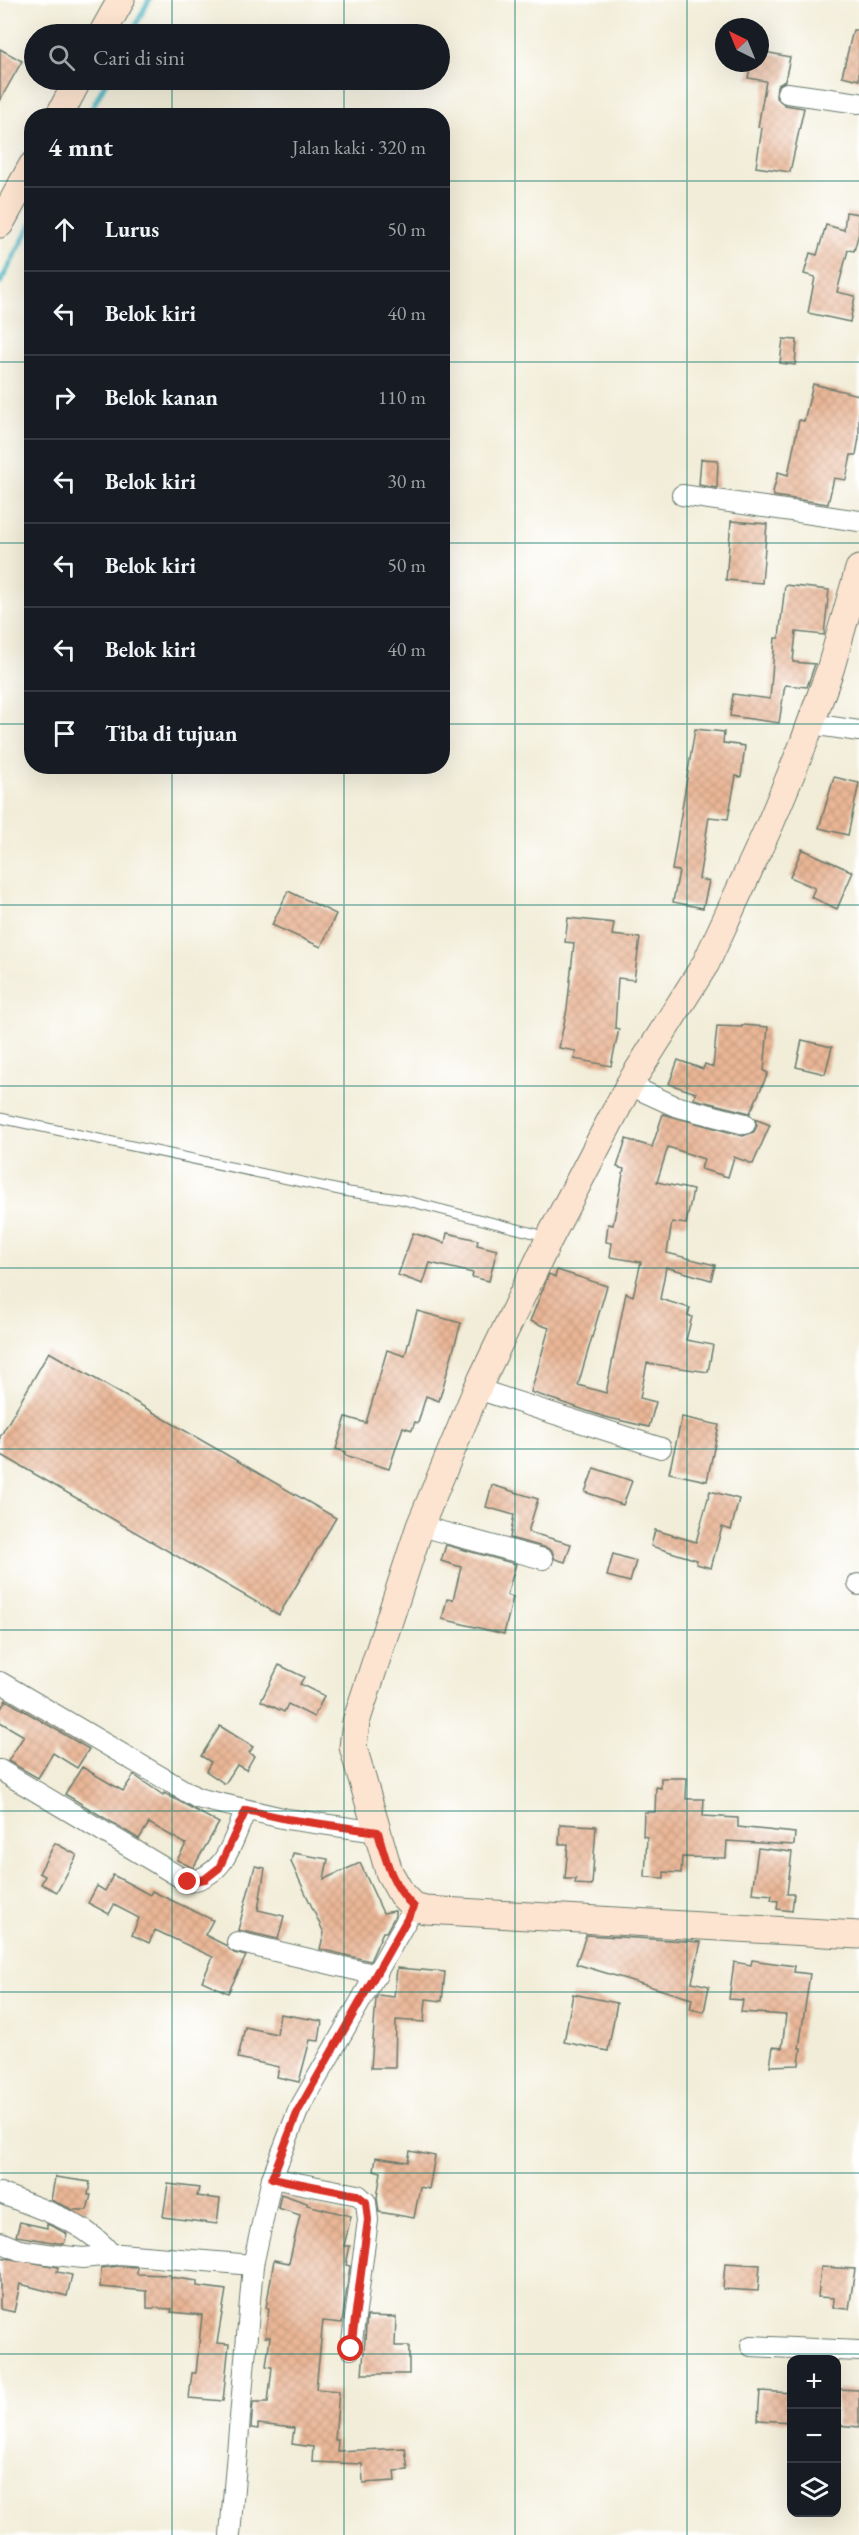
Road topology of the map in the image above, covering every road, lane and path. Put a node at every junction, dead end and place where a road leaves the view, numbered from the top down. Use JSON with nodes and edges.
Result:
{"nodes":[{"id":1,"x":121,"y":0,"type":"edge"},
{"id":2,"x":108,"y":24,"type":"edge"},
{"id":3,"x":73,"y":90,"type":"edge"},
{"id":4,"x":787,"y":93,"type":"dead end"},
{"id":5,"x":859,"y":104,"type":"edge"},
{"id":6,"x":63,"y":108,"type":"edge"},
{"id":7,"x":24,"y":180,"type":"edge"},
{"id":8,"x":0,"y":224,"type":"edge"},
{"id":9,"x":682,"y":495,"type":"dead end"},
{"id":10,"x":859,"y":521,"type":"edge"},
{"id":11,"x":859,"y":569,"type":"edge"},
{"id":12,"x":810,"y":724,"type":"junction"},
{"id":13,"x":859,"y":731,"type":"edge"},
{"id":14,"x":629,"y":1085,"type":"junction"},
{"id":15,"x":0,"y":1118,"type":"edge"},
{"id":16,"x":745,"y":1124,"type":"dead end"},
{"id":17,"x":550,"y":1237,"type":"junction"},
{"id":18,"x":477,"y":1389,"type":"junction"},
{"id":19,"x":660,"y":1448,"type":"dead end"},
{"id":20,"x":420,"y":1526,"type":"junction"},
{"id":21,"x":543,"y":1559,"type":"dead end"},
{"id":22,"x":0,"y":1682,"type":"edge"},
{"id":23,"x":0,"y":1770,"type":"edge"},
{"id":24,"x":246,"y":1810,"type":"junction"},
{"id":25,"x":378,"y":1832,"type":"junction"},
{"id":26,"x":414,"y":1907,"type":"junction"},
{"id":27,"x":859,"y":1935,"type":"edge"},
{"id":28,"x":237,"y":1942,"type":"dead end"},
{"id":29,"x":377,"y":1975,"type":"junction"},
{"id":30,"x":272,"y":2178,"type":"junction"},
{"id":31,"x":0,"y":2193,"type":"edge"},
{"id":32,"x":0,"y":2242,"type":"edge"},
{"id":33,"x":112,"y":2255,"type":"junction"},
{"id":34,"x":253,"y":2265,"type":"junction"},
{"id":35,"x":752,"y":2346,"type":"dead end"},
{"id":36,"x":351,"y":2349,"type":"dead end"},
{"id":37,"x":859,"y":2351,"type":"edge"},
{"id":38,"x":230,"y":2535,"type":"edge"}],
"edges":[{"from":1,"to":2,"type":"street"},
{"from":3,"to":6,"type":"street"},
{"from":4,"to":5,"type":"street"},
{"from":7,"to":8,"type":"street"},
{"from":9,"to":10,"type":"street"},
{"from":11,"to":12,"type":"street"},
{"from":12,"to":13,"type":"street"},
{"from":12,"to":14,"type":"street"},
{"from":14,"to":16,"type":"street"},
{"from":14,"to":17,"type":"street"},
{"from":15,"to":17,"type":"lane"},
{"from":17,"to":18,"type":"street"},
{"from":18,"to":19,"type":"street"},
{"from":18,"to":20,"type":"street"},
{"from":20,"to":21,"type":"street"},
{"from":20,"to":25,"type":"street"},
{"from":22,"to":24,"type":"street"},
{"from":23,"to":24,"type":"street"},
{"from":24,"to":25,"type":"street"},
{"from":25,"to":26,"type":"street"},
{"from":26,"to":27,"type":"street"},
{"from":26,"to":29,"type":"street"},
{"from":28,"to":29,"type":"street"},
{"from":29,"to":30,"type":"street"},
{"from":30,"to":34,"type":"street"},
{"from":30,"to":36,"type":"street"},
{"from":31,"to":33,"type":"street"},
{"from":32,"to":33,"type":"street"},
{"from":33,"to":34,"type":"street"},
{"from":34,"to":38,"type":"street"},
{"from":35,"to":37,"type":"street"}]}
